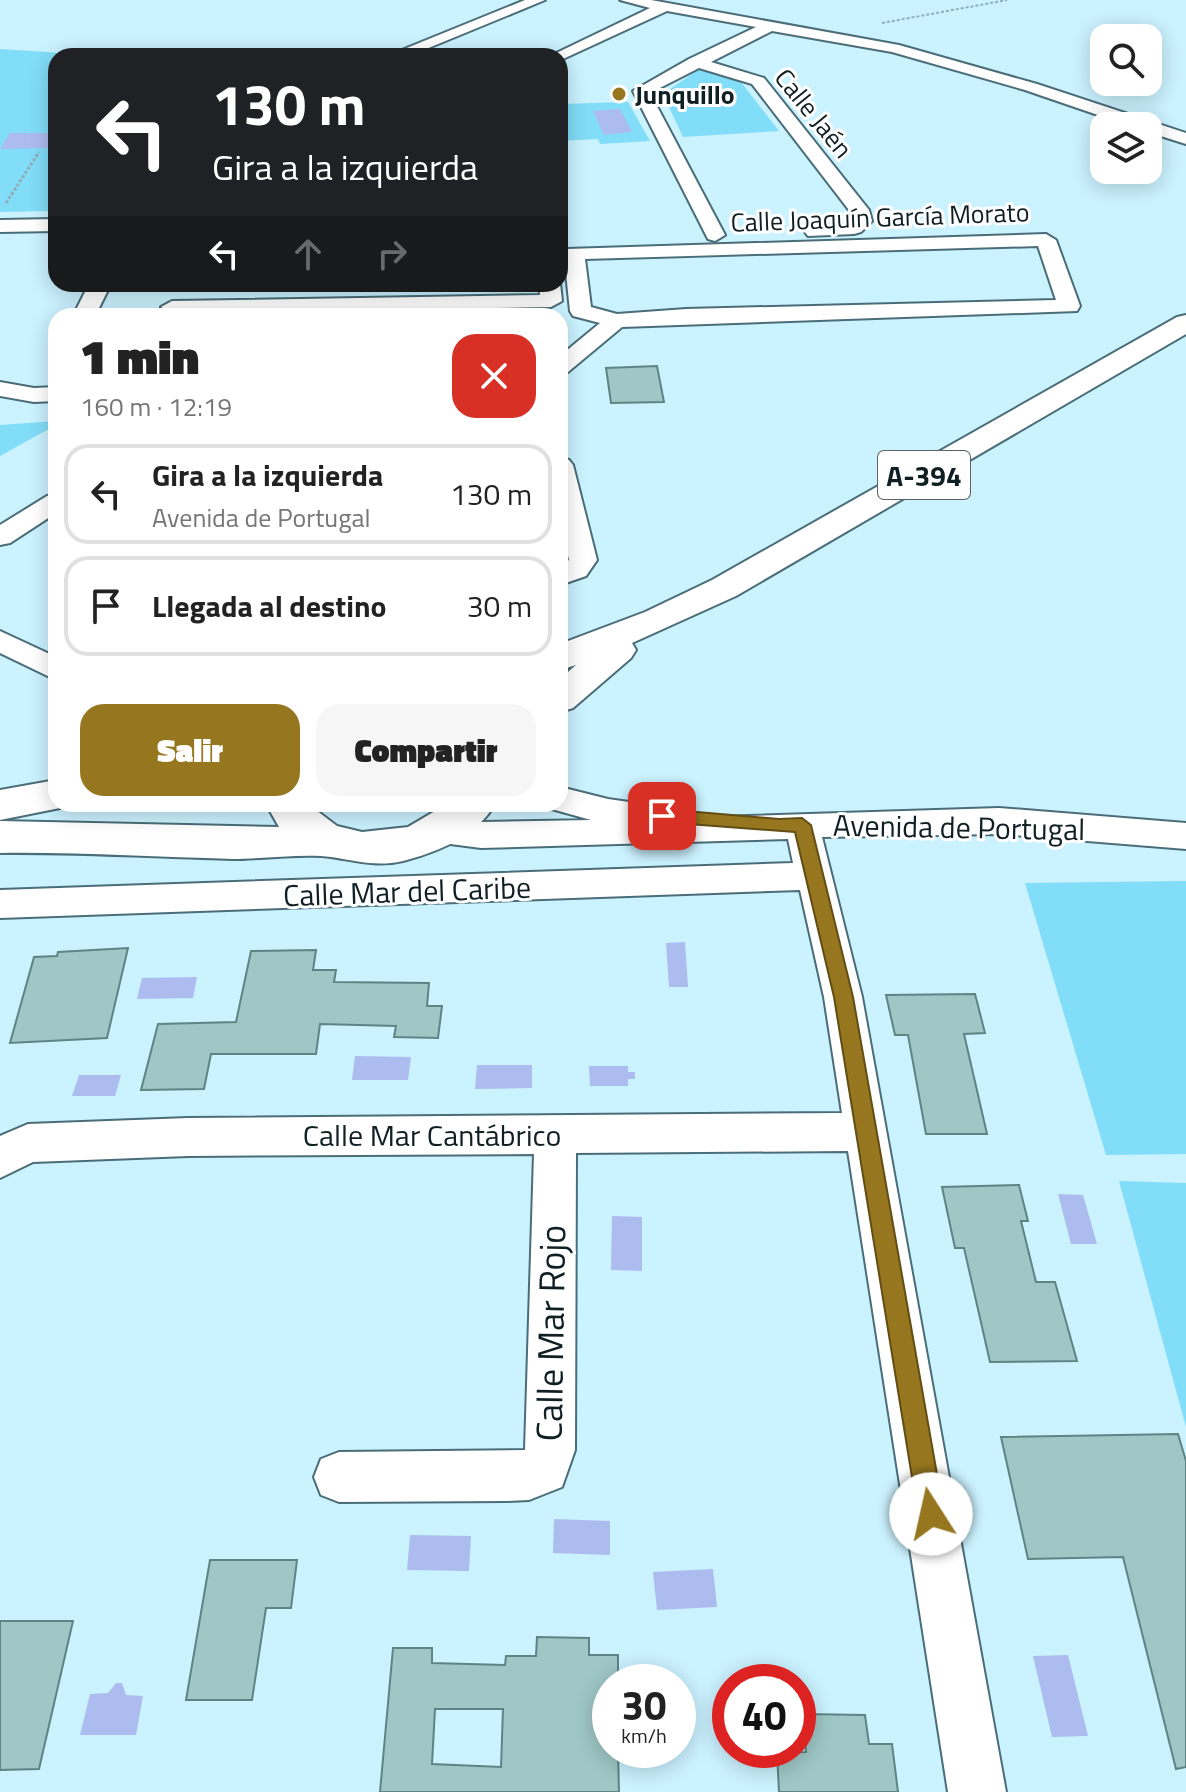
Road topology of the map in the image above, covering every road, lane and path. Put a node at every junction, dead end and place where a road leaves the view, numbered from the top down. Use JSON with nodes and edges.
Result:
{"nodes":[{"id":1,"x":538,"y":0,"type":"edge"},
{"id":2,"x":627,"y":0,"type":"edge"},
{"id":3,"x":1007,"y":0,"type":"edge"},
{"id":4,"x":665,"y":7,"type":"junction"},
{"id":5,"x":772,"y":25,"type":"junction"},
{"id":6,"x":842,"y":38,"type":"junction"},
{"id":7,"x":415,"y":48,"type":"edge"},
{"id":8,"x":568,"y":51,"type":"edge"},
{"id":9,"x":695,"y":62,"type":"junction"},
{"id":10,"x":1186,"y":139,"type":"edge"},
{"id":11,"x":39,"y":152,"type":"dead end"},
{"id":12,"x":2,"y":217,"type":"edge"},
{"id":13,"x":48,"y":224,"type":"edge"},
{"id":14,"x":568,"y":235,"type":"edge"},
{"id":15,"x":715,"y":235,"type":"junction"},
{"id":16,"x":191,"y":292,"type":"edge"},
{"id":17,"x":550,"y":293,"type":"edge"},
{"id":18,"x":616,"y":321,"type":"junction"},
{"id":19,"x":1186,"y":323,"type":"edge"},
{"id":20,"x":568,"y":360,"type":"edge"},
{"id":21,"x":0,"y":389,"type":"edge"},
{"id":22,"x":45,"y":395,"type":"edge"},
{"id":23,"x":48,"y":411,"type":"edge"},
{"id":24,"x":0,"y":415,"type":"edge"},
{"id":25,"x":568,"y":494,"type":"edge"},
{"id":26,"x":48,"y":507,"type":"edge"},
{"id":27,"x":0,"y":537,"type":"edge"},
{"id":28,"x":568,"y":573,"type":"edge"},
{"id":29,"x":658,"y":620,"type":"junction"},
{"id":30,"x":0,"y":641,"type":"edge"},
{"id":31,"x":568,"y":655,"type":"edge"},
{"id":32,"x":48,"y":666,"type":"edge"},
{"id":33,"x":568,"y":692,"type":"edge"},
{"id":34,"x":48,"y":796,"type":"edge"},
{"id":35,"x":568,"y":801,"type":"edge"},
{"id":36,"x":0,"y":805,"type":"edge"},
{"id":37,"x":293,"y":812,"type":"edge"},
{"id":38,"x":467,"y":812,"type":"edge"},
{"id":39,"x":791,"y":825,"type":"junction"},
{"id":40,"x":439,"y":832,"type":"junction"},
{"id":41,"x":1186,"y":836,"type":"edge"},
{"id":42,"x":0,"y":837,"type":"edge"},
{"id":43,"x":330,"y":841,"type":"junction"},
{"id":44,"x":813,"y":876,"type":"junction"},
{"id":45,"x":0,"y":904,"type":"edge"},
{"id":46,"x":867,"y":1132,"type":"junction"},
{"id":47,"x":555,"y":1134,"type":"junction"},
{"id":48,"x":0,"y":1158,"type":"edge"},
{"id":49,"x":339,"y":1477,"type":"dead end"},
{"id":50,"x":977,"y":1792,"type":"edge"}],
"edges":[{"from":1,"to":7,"type":"street"},
{"from":2,"to":4,"type":"street"},
{"from":3,"to":6,"type":"path"},
{"from":4,"to":5,"type":"street"},
{"from":4,"to":8,"type":"street"},
{"from":5,"to":6,"type":"street"},
{"from":5,"to":9,"type":"street"},
{"from":6,"to":10,"type":"street"},
{"from":9,"to":15,"type":"street"},
{"from":9,"to":15,"type":"street","name":"Calle Jaén"},
{"from":11,"to":12,"type":"path"},
{"from":12,"to":13,"type":"street"},
{"from":14,"to":15,"type":"street"},
{"from":16,"to":17,"type":"street"},
{"from":18,"to":18,"type":"street","name":"Calle Joaquín García Morato"},
{"from":18,"to":20,"type":"street"},
{"from":19,"to":29,"type":"main road","number":"A-394"},
{"from":21,"to":22,"type":"street"},
{"from":23,"to":24,"type":"street"},
{"from":25,"to":28,"type":"street"},
{"from":26,"to":27,"type":"street"},
{"from":29,"to":31,"type":"main road","number":"A-394"},
{"from":29,"to":33,"type":"main road","number":"A-394"},
{"from":30,"to":32,"type":"street"},
{"from":34,"to":36,"type":"main road"},
{"from":35,"to":39,"type":"street","name":"Avenida de Portugal"},
{"from":37,"to":43,"type":"main road"},
{"from":38,"to":40,"type":"main road"},
{"from":39,"to":40,"type":"street","name":"Avenida de Portugal"},
{"from":39,"to":41,"type":"street","name":"Avenida de Portugal"},
{"from":39,"to":44,"type":"street"},
{"from":40,"to":43,"type":"main road"},
{"from":42,"to":43,"type":"main road"},
{"from":44,"to":45,"type":"street","name":"Calle Mar del Caribe"},
{"from":44,"to":46,"type":"street"},
{"from":46,"to":47,"type":"street","name":"Calle Mar Cantábrico"},
{"from":46,"to":50,"type":"street"},
{"from":47,"to":48,"type":"street","name":"Calle Mar Cantábrico"},
{"from":47,"to":49,"type":"street","name":"Calle Mar Rojo"}]}
